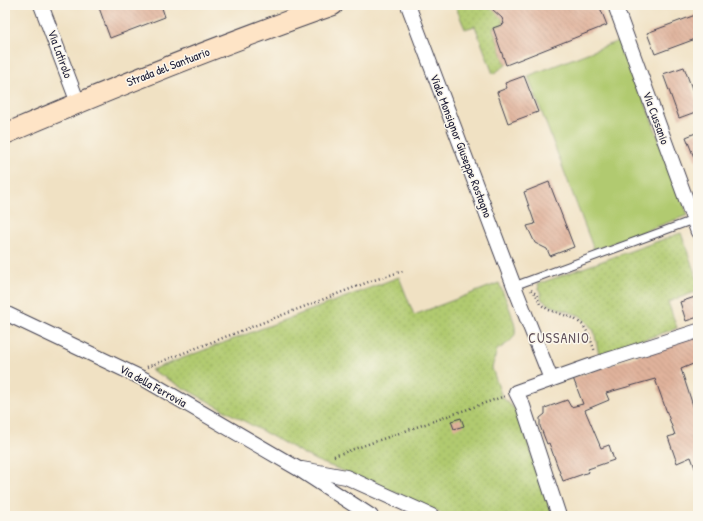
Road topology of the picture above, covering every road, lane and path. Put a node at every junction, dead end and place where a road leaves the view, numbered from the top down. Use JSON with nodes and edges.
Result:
{"nodes":[{"id":1,"x":41,"y":5,"type":"edge"},
{"id":2,"x":333,"y":5,"type":"edge"},
{"id":3,"x":408,"y":5,"type":"edge"},
{"id":4,"x":615,"y":5,"type":"edge"},
{"id":5,"x":78,"y":103,"type":"junction"},
{"id":6,"x":5,"y":134,"type":"edge"},
{"id":7,"x":696,"y":226,"type":"edge"},
{"id":8,"x":403,"y":271,"type":"dead end"},
{"id":9,"x":516,"y":290,"type":"junction"},
{"id":10,"x":5,"y":313,"type":"edge"},
{"id":11,"x":698,"y":331,"type":"edge"},
{"id":12,"x":598,"y":363,"type":"junction"},
{"id":13,"x":134,"y":375,"type":"junction"},
{"id":14,"x":551,"y":379,"type":"junction"},
{"id":15,"x":516,"y":392,"type":"junction"},
{"id":16,"x":334,"y":456,"type":"dead end"},
{"id":17,"x":297,"y":468,"type":"junction"},
{"id":18,"x":371,"y":516,"type":"edge"},
{"id":19,"x":432,"y":516,"type":"edge"},
{"id":20,"x":559,"y":516,"type":"edge"}],
"edges":[{"from":1,"to":5,"type":"street","name":"Via Latirolo"},
{"from":2,"to":5,"type":"street","name":"Strada del Santuario"},
{"from":3,"to":9,"type":"street","name":"Viale Monsignor Giuseppe Rostagno"},
{"from":4,"to":7,"type":"street","name":"Via Cussanio"},
{"from":5,"to":6,"type":"street","name":"Strada del Santuario"},
{"from":7,"to":9,"type":"lane"},
{"from":8,"to":13,"type":"path"},
{"from":9,"to":12,"type":"path"},
{"from":9,"to":14,"type":"street","name":"Viale Monsignor Giuseppe Rostagno"},
{"from":10,"to":13,"type":"street","name":"Via della Ferrovia"},
{"from":11,"to":12,"type":"street"},
{"from":12,"to":14,"type":"street"},
{"from":13,"to":17,"type":"street","name":"Via della Ferrovia"},
{"from":14,"to":15,"type":"street"},
{"from":15,"to":16,"type":"path"},
{"from":15,"to":20,"type":"street"},
{"from":17,"to":18,"type":"street","name":"Via della Ferrovia"},
{"from":17,"to":19,"type":"street","name":"Via della Ferrovia"}]}
